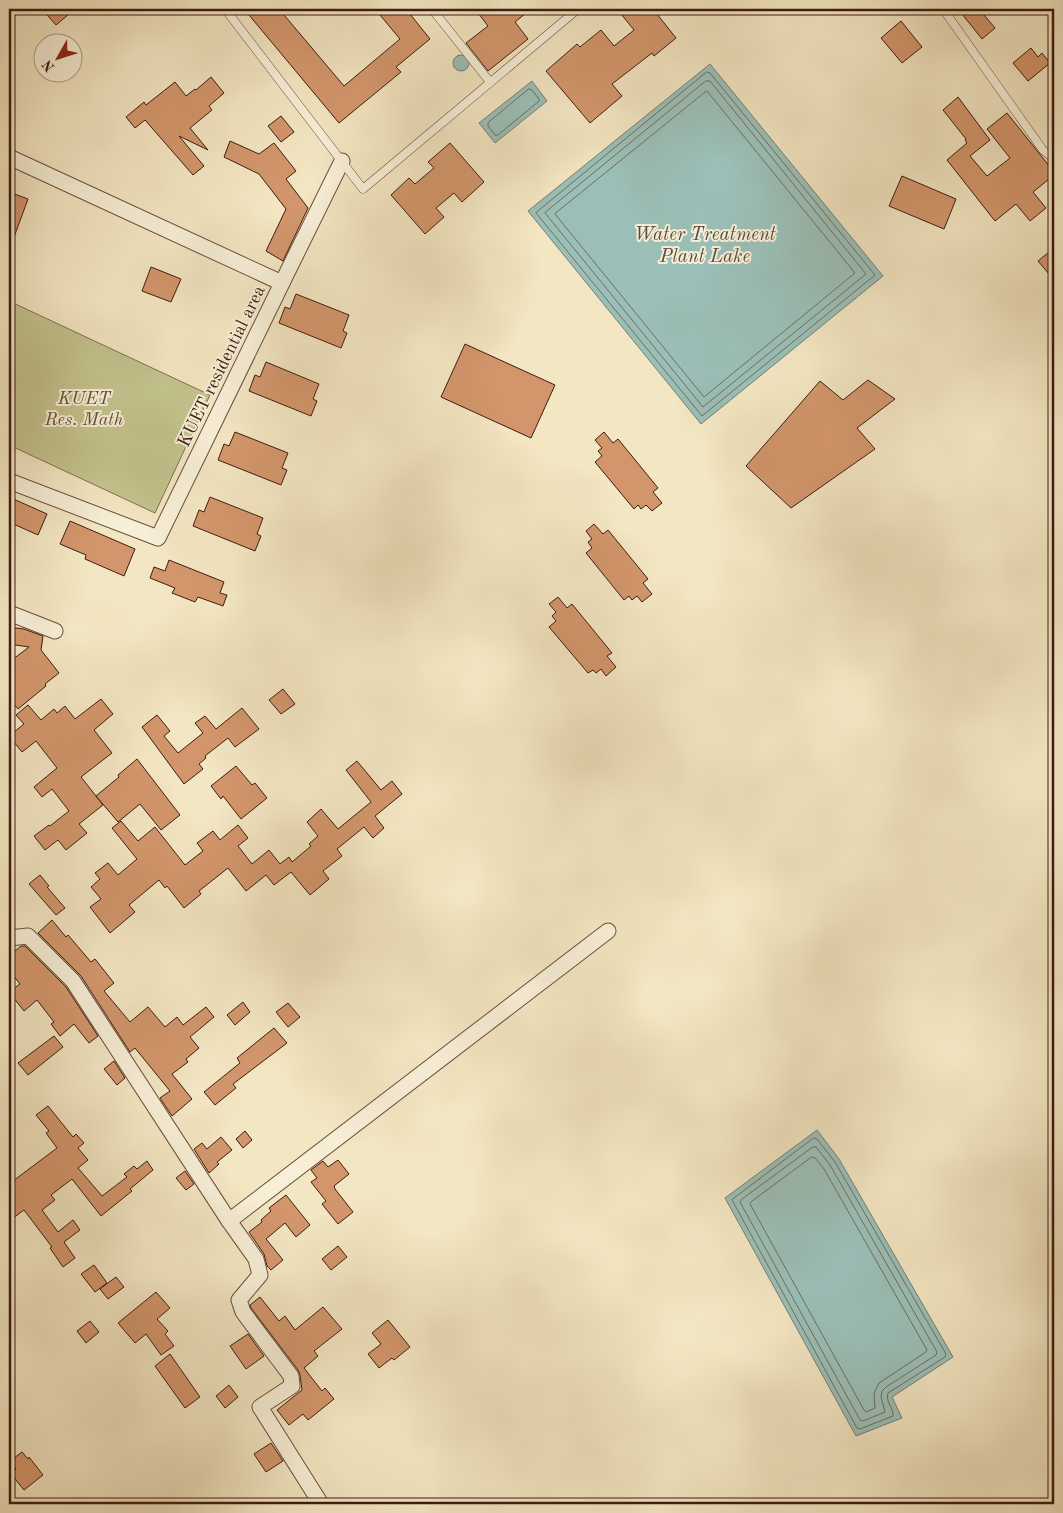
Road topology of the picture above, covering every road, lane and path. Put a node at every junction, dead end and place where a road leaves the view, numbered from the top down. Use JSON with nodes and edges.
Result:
{"nodes":[{"id":1,"x":225,"y":9,"type":"edge"},
{"id":2,"x":432,"y":9,"type":"edge"},
{"id":3,"x":578,"y":9,"type":"edge"},
{"id":4,"x":943,"y":9,"type":"edge"},
{"id":5,"x":490,"y":82,"type":"junction"},
{"id":6,"x":9,"y":157,"type":"edge"},
{"id":7,"x":1054,"y":158,"type":"edge"},
{"id":8,"x":342,"y":161,"type":"junction"},
{"id":9,"x":282,"y":283,"type":"junction"},
{"id":10,"x":9,"y":481,"type":"edge"},
{"id":11,"x":9,"y":613,"type":"edge"},
{"id":12,"x":55,"y":631,"type":"dead end"},
{"id":13,"x":608,"y":931,"type":"dead end"},
{"id":14,"x":9,"y":938,"type":"edge"},
{"id":15,"x":229,"y":1221,"type":"junction"},
{"id":16,"x":321,"y":1504,"type":"edge"}],
"edges":[{"from":1,"to":8,"type":"lane"},
{"from":2,"to":5,"type":"lane"},
{"from":3,"to":5,"type":"lane"},
{"from":4,"to":7,"type":"lane"},
{"from":5,"to":8,"type":"lane"},
{"from":6,"to":9,"type":"street","name":"KUET residential area"},
{"from":8,"to":9,"type":"street"},
{"from":9,"to":10,"type":"street","name":"KUET residential area"},
{"from":11,"to":12,"type":"street"},
{"from":13,"to":15,"type":"street"},
{"from":14,"to":15,"type":"street"},
{"from":15,"to":16,"type":"street"}]}
